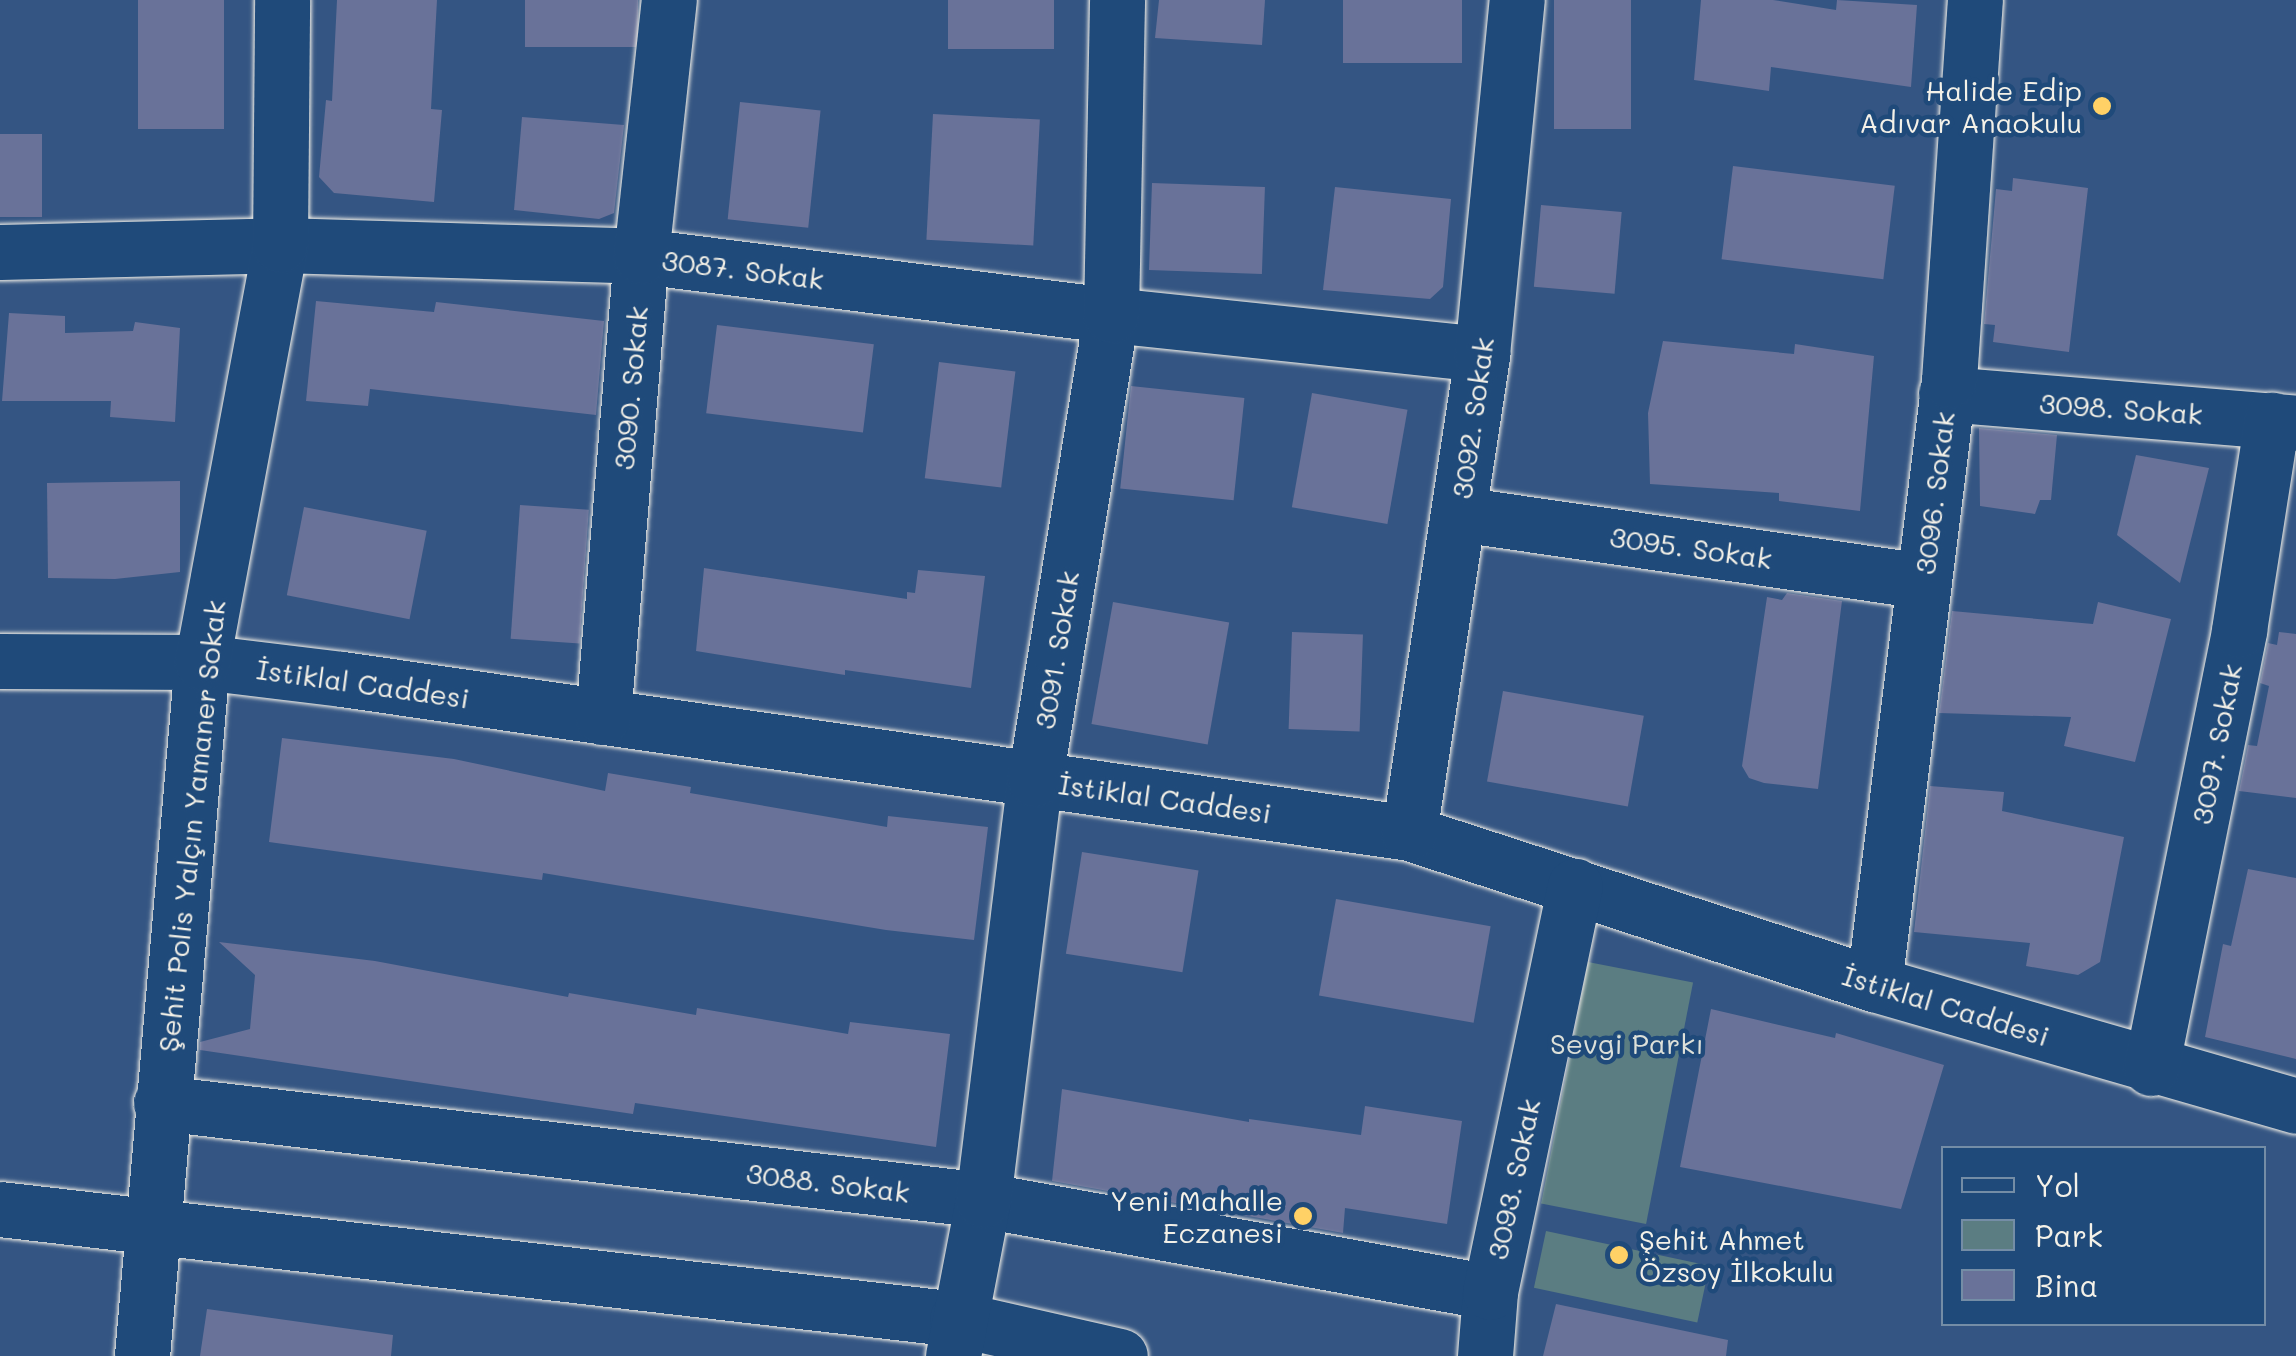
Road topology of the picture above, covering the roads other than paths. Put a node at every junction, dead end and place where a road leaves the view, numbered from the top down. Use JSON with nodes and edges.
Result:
{"nodes":[{"id":1,"x":282,"y":0,"type":"edge"},
{"id":2,"x":668,"y":0,"type":"edge"},
{"id":3,"x":1116,"y":0,"type":"edge"},
{"id":4,"x":1516,"y":0,"type":"edge"},
{"id":5,"x":1975,"y":0,"type":"edge"},
{"id":6,"x":280,"y":245,"type":"junction"},
{"id":7,"x":0,"y":252,"type":"edge"},
{"id":8,"x":641,"y":256,"type":"junction"},
{"id":9,"x":1111,"y":315,"type":"junction"},
{"id":10,"x":1482,"y":354,"type":"junction"},
{"id":11,"x":1946,"y":394,"type":"junction"},
{"id":12,"x":2284,"y":421,"type":"edge"},
{"id":13,"x":1459,"y":514,"type":"junction"},
{"id":14,"x":1923,"y":581,"type":"junction"},
{"id":15,"x":0,"y":661,"type":"edge"},
{"id":16,"x":202,"y":662,"type":"junction"},
{"id":17,"x":602,"y":717,"type":"junction"},
{"id":18,"x":1035,"y":779,"type":"junction"},
{"id":19,"x":1408,"y":833,"type":"junction"},
{"id":20,"x":1575,"y":886,"type":"junction"},
{"id":21,"x":1874,"y":984,"type":"junction"},
{"id":22,"x":2151,"y":1068,"type":"junction"},
{"id":23,"x":161,"y":1103,"type":"junction"},
{"id":24,"x":2296,"y":1106,"type":"edge"},
{"id":25,"x":983,"y":1200,"type":"junction"},
{"id":26,"x":0,"y":1209,"type":"edge"},
{"id":27,"x":154,"y":1225,"type":"junction"},
{"id":28,"x":1490,"y":1292,"type":"junction"},
{"id":29,"x":955,"y":1338,"type":"edge"},
{"id":30,"x":142,"y":1356,"type":"edge"},
{"id":31,"x":1120,"y":1356,"type":"edge"},
{"id":32,"x":1484,"y":1356,"type":"edge"}],
"edges":[{"from":1,"to":6,"type":"street","name":"Şehit Polis Yalçın Yamaner Sokak"},
{"from":2,"to":8,"type":"street","name":"3090. Sokak"},
{"from":3,"to":9,"type":"street","name":"3091. Sokak"},
{"from":4,"to":10,"type":"street","name":"3092. Sokak"},
{"from":5,"to":11,"type":"street","name":"3096. Sokak"},
{"from":6,"to":7,"type":"street","name":"3087. Sokak"},
{"from":6,"to":8,"type":"street","name":"3087. Sokak"},
{"from":6,"to":16,"type":"street","name":"Şehit Polis Yalçın Yamaner Sokak"},
{"from":8,"to":9,"type":"street","name":"3087. Sokak"},
{"from":8,"to":17,"type":"street","name":"3090. Sokak"},
{"from":9,"to":10,"type":"street","name":"3087. Sokak"},
{"from":9,"to":18,"type":"street","name":"3091. Sokak"},
{"from":10,"to":13,"type":"street","name":"3092. Sokak"},
{"from":11,"to":12,"type":"street","name":"3098. Sokak"},
{"from":11,"to":14,"type":"street","name":"3096. Sokak"},
{"from":12,"to":22,"type":"street","name":"3097. Sokak"},
{"from":13,"to":14,"type":"street","name":"3095. Sokak"},
{"from":13,"to":19,"type":"street","name":"3092. Sokak"},
{"from":14,"to":21,"type":"street","name":"3096. Sokak"},
{"from":15,"to":16,"type":"street","name":"İstiklal Caddesi"},
{"from":16,"to":17,"type":"street","name":"İstiklal Caddesi"},
{"from":16,"to":23,"type":"street","name":"Şehit Polis Yalçın Yamaner Sokak"},
{"from":17,"to":18,"type":"street","name":"İstiklal Caddesi"},
{"from":18,"to":19,"type":"street","name":"İstiklal Caddesi"},
{"from":18,"to":25,"type":"street","name":"3091. Sokak"},
{"from":19,"to":20,"type":"street","name":"İstiklal Caddesi"},
{"from":20,"to":21,"type":"street","name":"İstiklal Caddesi"},
{"from":20,"to":28,"type":"street","name":"3093. Sokak"},
{"from":21,"to":22,"type":"street","name":"İstiklal Caddesi"},
{"from":22,"to":24,"type":"street","name":"İstiklal Caddesi"},
{"from":23,"to":25,"type":"street","name":"3088. Sokak"},
{"from":23,"to":27,"type":"street","name":"Şehit Polis Yalçın Yamaner Sokak"},
{"from":25,"to":28,"type":"street","name":"3088. Sokak"},
{"from":25,"to":29,"type":"street","name":"3091. Sokak"},
{"from":26,"to":27,"type":"street"},
{"from":27,"to":29,"type":"street"},
{"from":27,"to":30,"type":"street","name":"Şehit Polis Yalçın Yamaner Sokak"},
{"from":28,"to":32,"type":"street","name":"3093. Sokak"},
{"from":29,"to":31,"type":"street"}]}
